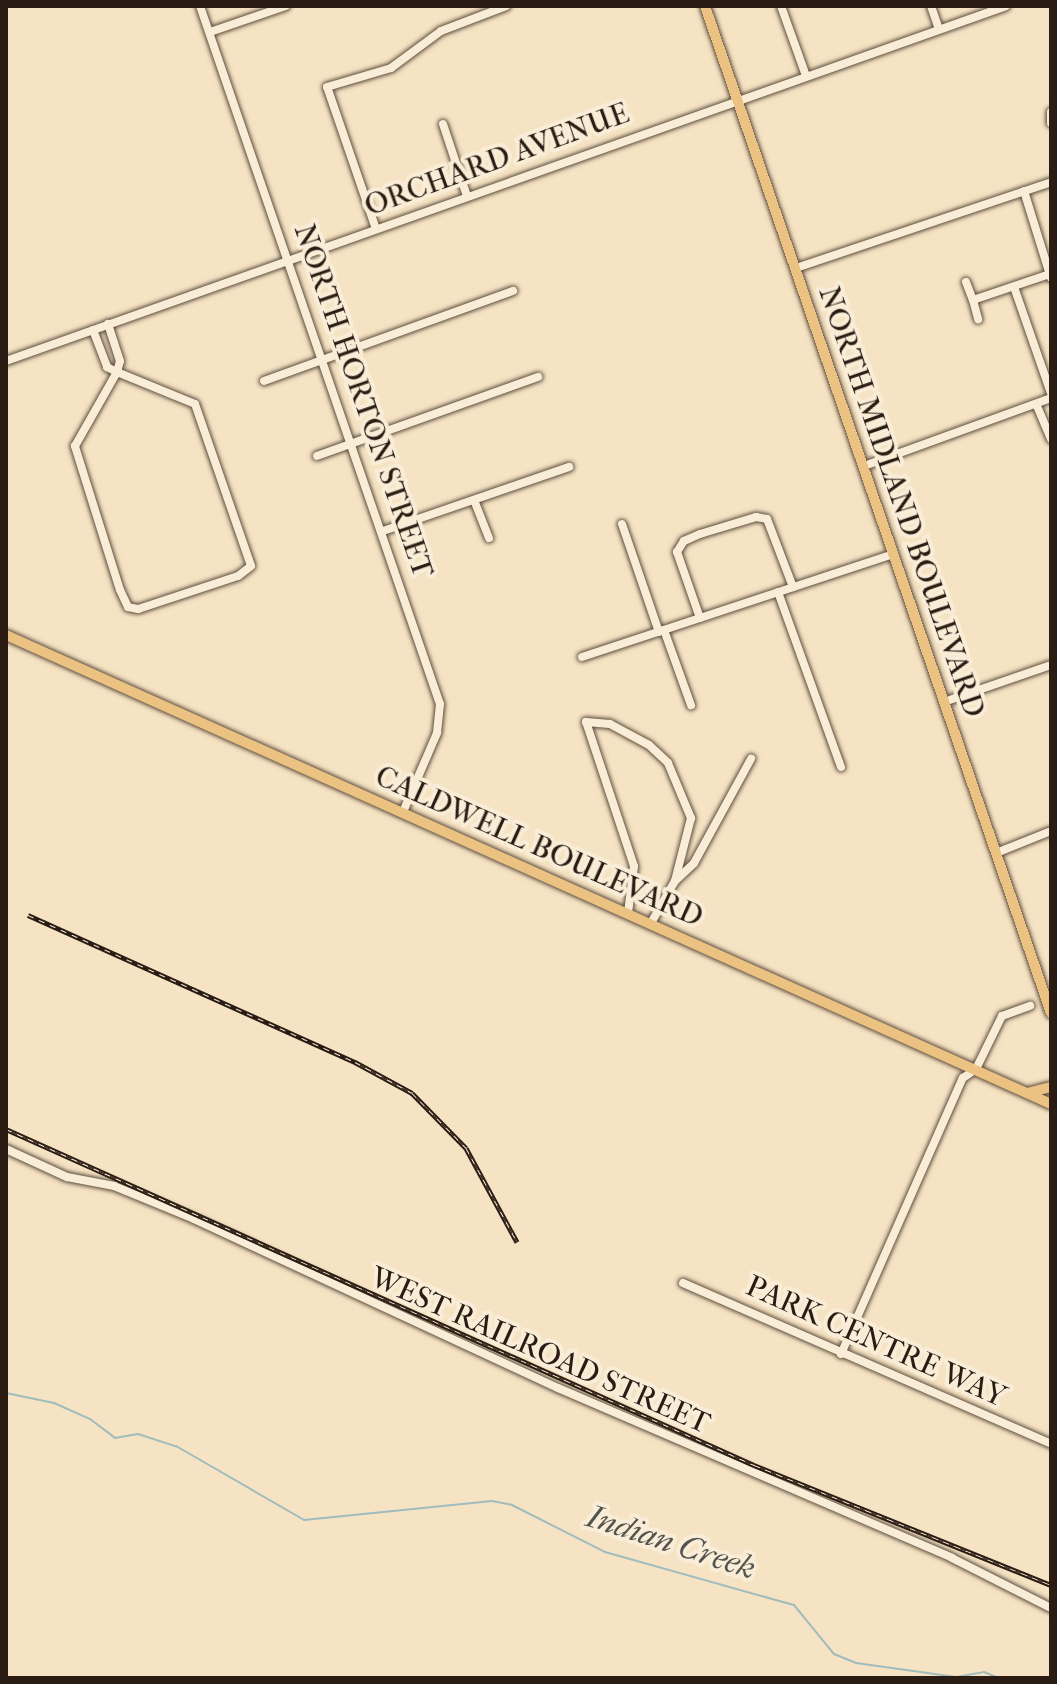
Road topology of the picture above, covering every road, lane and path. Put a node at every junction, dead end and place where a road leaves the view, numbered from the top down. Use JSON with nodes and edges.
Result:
{"nodes":[{"id":1,"x":200,"y":6,"type":"edge"},
{"id":2,"x":286,"y":6,"type":"edge"},
{"id":3,"x":506,"y":6,"type":"edge"},
{"id":4,"x":705,"y":6,"type":"edge"},
{"id":5,"x":781,"y":6,"type":"edge"},
{"id":6,"x":931,"y":6,"type":"edge"},
{"id":7,"x":1006,"y":6,"type":"edge"},
{"id":8,"x":939,"y":29,"type":"junction"},
{"id":9,"x":210,"y":32,"type":"junction"},
{"id":10,"x":806,"y":76,"type":"junction"},
{"id":11,"x":738,"y":99,"type":"junction"},
{"id":12,"x":1051,"y":112,"type":"edge"},
{"id":13,"x":1051,"y":123,"type":"edge"},
{"id":14,"x":443,"y":124,"type":"dead end"},
{"id":15,"x":1051,"y":182,"type":"edge"},
{"id":16,"x":1024,"y":191,"type":"junction"},
{"id":17,"x":467,"y":196,"type":"junction"},
{"id":18,"x":376,"y":229,"type":"junction"},
{"id":19,"x":290,"y":259,"type":"junction"},
{"id":20,"x":796,"y":268,"type":"junction"},
{"id":21,"x":1050,"y":276,"type":"edge"},
{"id":22,"x":966,"y":282,"type":"dead end"},
{"id":23,"x":1014,"y":287,"type":"junction"},
{"id":24,"x":513,"y":291,"type":"dead end"},
{"id":25,"x":973,"y":300,"type":"junction"},
{"id":26,"x":978,"y":319,"type":"dead end"},
{"id":27,"x":108,"y":324,"type":"junction"},
{"id":28,"x":93,"y":330,"type":"junction"},
{"id":29,"x":323,"y":358,"type":"junction"},
{"id":30,"x":6,"y":361,"type":"edge"},
{"id":31,"x":117,"y":372,"type":"junction"},
{"id":32,"x":538,"y":377,"type":"dead end"},
{"id":33,"x":264,"y":381,"type":"dead end"},
{"id":34,"x":1051,"y":395,"type":"edge"},
{"id":35,"x":1037,"y":406,"type":"junction"},
{"id":36,"x":1051,"y":439,"type":"edge"},
{"id":37,"x":353,"y":444,"type":"junction"},
{"id":38,"x":317,"y":456,"type":"dead end"},
{"id":39,"x":864,"y":466,"type":"junction"},
{"id":40,"x":569,"y":467,"type":"dead end"},
{"id":41,"x":474,"y":500,"type":"junction"},
{"id":42,"x":622,"y":524,"type":"dead end"},
{"id":43,"x":383,"y":531,"type":"junction"},
{"id":44,"x":489,"y":538,"type":"dead end"},
{"id":45,"x":893,"y":554,"type":"junction"},
{"id":46,"x":793,"y":587,"type":"junction"},
{"id":47,"x":778,"y":592,"type":"junction"},
{"id":48,"x":700,"y":618,"type":"junction"},
{"id":49,"x":662,"y":631,"type":"junction"},
{"id":50,"x":6,"y":635,"type":"edge"},
{"id":51,"x":582,"y":657,"type":"dead end"},
{"id":52,"x":1051,"y":665,"type":"edge"},
{"id":53,"x":944,"y":702,"type":"junction"},
{"id":54,"x":691,"y":705,"type":"dead end"},
{"id":55,"x":751,"y":759,"type":"dead end"},
{"id":56,"x":841,"y":767,"type":"dead end"},
{"id":57,"x":403,"y":812,"type":"junction"},
{"id":58,"x":1051,"y":831,"type":"edge"},
{"id":59,"x":996,"y":853,"type":"junction"},
{"id":60,"x":675,"y":881,"type":"junction"},
{"id":61,"x":628,"y":913,"type":"junction"},
{"id":62,"x":651,"y":923,"type":"junction"},
{"id":63,"x":1049,"y":1000,"type":"edge"},
{"id":64,"x":1030,"y":1006,"type":"dead end"},
{"id":65,"x":1051,"y":1013,"type":"edge"},
{"id":66,"x":976,"y":1069,"type":"junction"},
{"id":67,"x":1051,"y":1087,"type":"edge"},
{"id":68,"x":1027,"y":1093,"type":"junction"},
{"id":69,"x":1051,"y":1104,"type":"edge"},
{"id":70,"x":6,"y":1149,"type":"edge"},
{"id":71,"x":683,"y":1283,"type":"dead end"},
{"id":72,"x":841,"y":1354,"type":"junction"},
{"id":73,"x":1051,"y":1444,"type":"edge"},
{"id":74,"x":1051,"y":1608,"type":"edge"}],
"edges":[{"from":1,"to":9,"type":"street","name":"NORTH HORTON STREET"},
{"from":2,"to":9,"type":"street"},
{"from":3,"to":18,"type":"street"},
{"from":4,"to":11,"type":"main road","name":"NORTH MIDLAND BOULEVARD"},
{"from":5,"to":10,"type":"street"},
{"from":6,"to":8,"type":"street"},
{"from":7,"to":8,"type":"street","name":"ORCHARD AVENUE"},
{"from":8,"to":10,"type":"street","name":"ORCHARD AVENUE"},
{"from":9,"to":19,"type":"street","name":"NORTH HORTON STREET"},
{"from":10,"to":11,"type":"street","name":"ORCHARD AVENUE"},
{"from":11,"to":17,"type":"street","name":"ORCHARD AVENUE"},
{"from":11,"to":20,"type":"main road","name":"NORTH MIDLAND BOULEVARD"},
{"from":12,"to":13,"type":"street"},
{"from":14,"to":17,"type":"street"},
{"from":15,"to":16,"type":"street"},
{"from":16,"to":20,"type":"street"},
{"from":16,"to":21,"type":"street"},
{"from":17,"to":18,"type":"street","name":"ORCHARD AVENUE"},
{"from":18,"to":19,"type":"street","name":"ORCHARD AVENUE"},
{"from":19,"to":27,"type":"street","name":"ORCHARD AVENUE"},
{"from":19,"to":29,"type":"street","name":"NORTH HORTON STREET"},
{"from":20,"to":39,"type":"main road","name":"NORTH MIDLAND BOULEVARD"},
{"from":21,"to":23,"type":"street"},
{"from":22,"to":25,"type":"street"},
{"from":23,"to":25,"type":"street"},
{"from":23,"to":34,"type":"street"},
{"from":24,"to":29,"type":"street"},
{"from":25,"to":26,"type":"street"},
{"from":27,"to":28,"type":"street","name":"ORCHARD AVENUE"},
{"from":27,"to":31,"type":"street"},
{"from":28,"to":30,"type":"street","name":"ORCHARD AVENUE"},
{"from":28,"to":31,"type":"street"},
{"from":29,"to":33,"type":"street"},
{"from":29,"to":37,"type":"street","name":"NORTH HORTON STREET"},
{"from":31,"to":31,"type":"street"},
{"from":32,"to":37,"type":"street"},
{"from":34,"to":35,"type":"street"},
{"from":35,"to":36,"type":"street"},
{"from":35,"to":39,"type":"street"},
{"from":37,"to":38,"type":"street"},
{"from":37,"to":43,"type":"street","name":"NORTH HORTON STREET"},
{"from":39,"to":45,"type":"main road","name":"NORTH MIDLAND BOULEVARD"},
{"from":40,"to":41,"type":"street"},
{"from":41,"to":43,"type":"street"},
{"from":41,"to":44,"type":"street"},
{"from":42,"to":49,"type":"street"},
{"from":43,"to":57,"type":"street","name":"NORTH HORTON STREET"},
{"from":45,"to":46,"type":"street"},
{"from":45,"to":53,"type":"main road","name":"NORTH MIDLAND BOULEVARD"},
{"from":46,"to":47,"type":"street"},
{"from":46,"to":48,"type":"street"},
{"from":47,"to":48,"type":"street"},
{"from":47,"to":56,"type":"street"},
{"from":48,"to":49,"type":"street"},
{"from":49,"to":51,"type":"street"},
{"from":49,"to":54,"type":"street"},
{"from":50,"to":57,"type":"main road","name":"CALDWELL BOULEVARD"},
{"from":52,"to":53,"type":"street"},
{"from":53,"to":59,"type":"main road","name":"NORTH MIDLAND BOULEVARD"},
{"from":55,"to":60,"type":"street"},
{"from":57,"to":61,"type":"main road","name":"CALDWELL BOULEVARD"},
{"from":58,"to":59,"type":"street"},
{"from":59,"to":63,"type":"main road","name":"NORTH MIDLAND BOULEVARD"},
{"from":60,"to":61,"type":"street"},
{"from":60,"to":62,"type":"street"},
{"from":61,"to":62,"type":"main road","name":"CALDWELL BOULEVARD"},
{"from":62,"to":66,"type":"main road","name":"CALDWELL BOULEVARD"},
{"from":63,"to":65,"type":"main road","name":"NORTH MIDLAND BOULEVARD"},
{"from":64,"to":66,"type":"street"},
{"from":66,"to":68,"type":"main road","name":"CALDWELL BOULEVARD"},
{"from":66,"to":72,"type":"street"},
{"from":67,"to":68,"type":"main road"},
{"from":68,"to":69,"type":"main road","name":"CALDWELL BOULEVARD"},
{"from":70,"to":74,"type":"street","name":"WEST RAILROAD STREET"},
{"from":71,"to":72,"type":"street","name":"PARK CENTRE WAY"},
{"from":72,"to":73,"type":"street","name":"PARK CENTRE WAY"}]}
